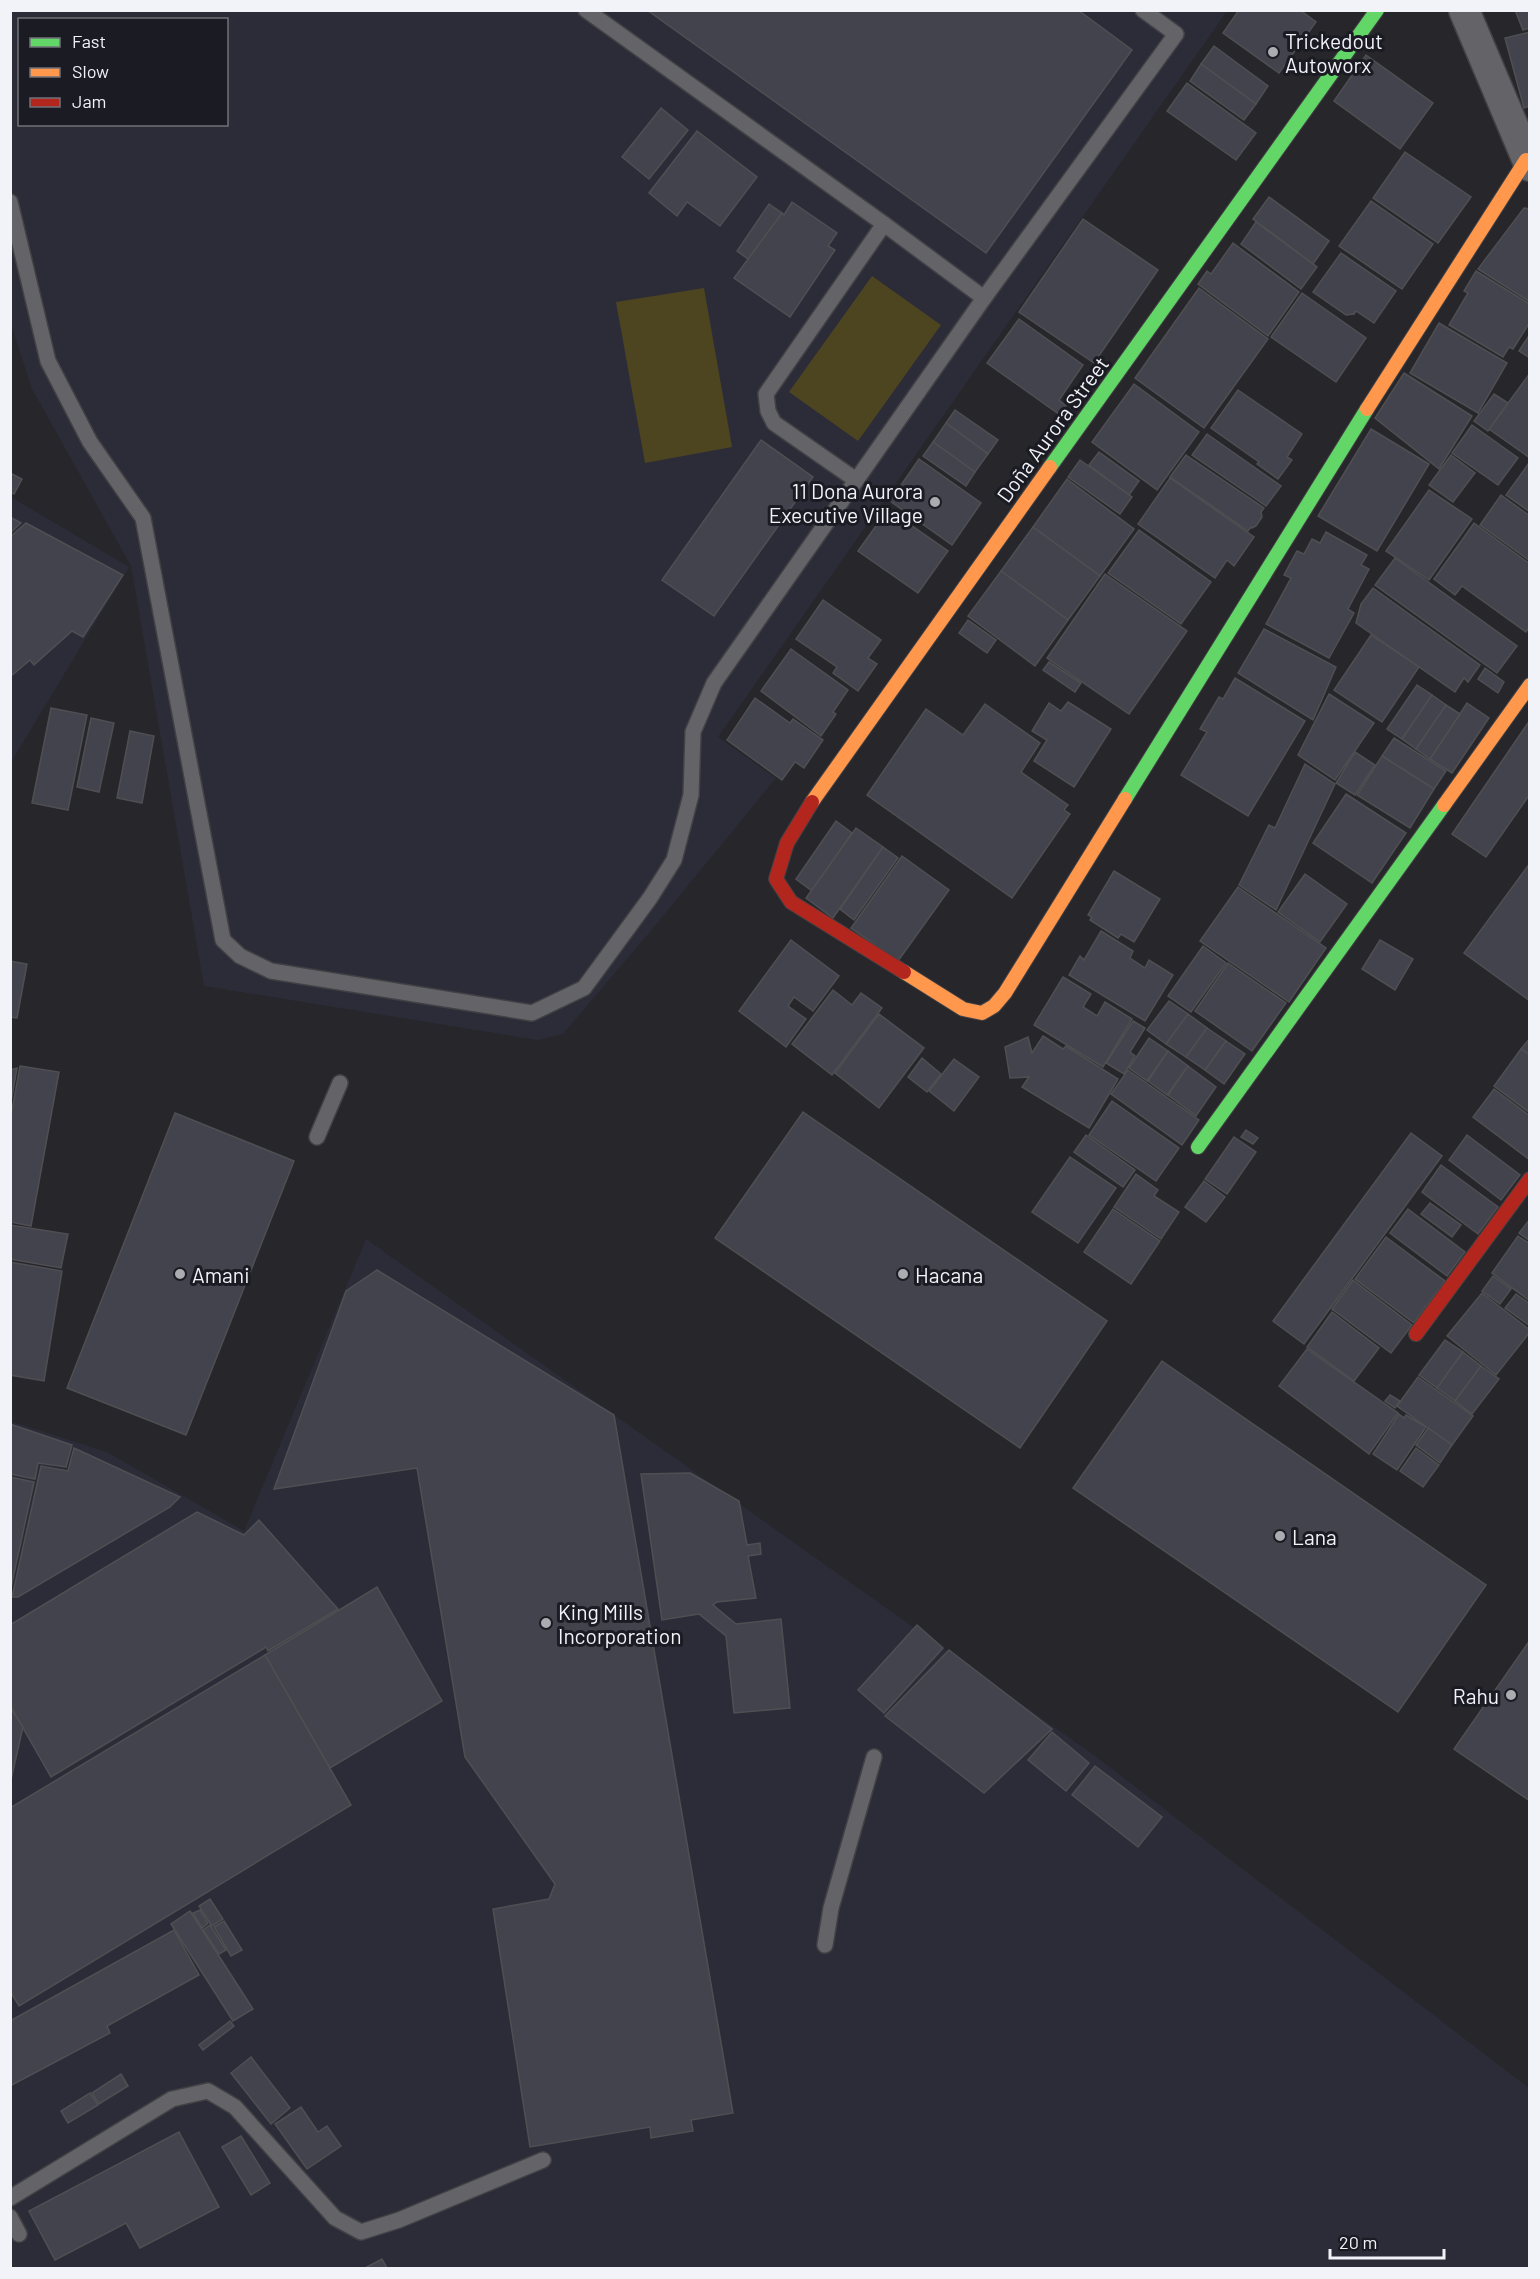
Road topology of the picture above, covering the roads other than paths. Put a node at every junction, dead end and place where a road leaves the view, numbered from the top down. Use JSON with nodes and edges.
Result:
{"nodes":[{"id":1,"x":586,"y":10,"type":"edge"},
{"id":2,"x":1143,"y":10,"type":"edge"},
{"id":3,"x":1377,"y":10,"type":"edge"},
{"id":4,"x":1464,"y":10,"type":"edge"},
{"id":5,"x":1528,"y":163,"type":"edge"},
{"id":6,"x":10,"y":202,"type":"edge"},
{"id":7,"x":884,"y":224,"type":"junction"},
{"id":8,"x":984,"y":298,"type":"junction"},
{"id":9,"x":856,"y":480,"type":"junction"},
{"id":10,"x":1530,"y":685,"type":"edge"},
{"id":11,"x":340,"y":1083,"type":"dead end"},
{"id":12,"x":317,"y":1137,"type":"dead end"},
{"id":13,"x":1198,"y":1147,"type":"dead end"},
{"id":14,"x":1530,"y":1179,"type":"edge"},
{"id":15,"x":1416,"y":1334,"type":"dead end"},
{"id":16,"x":874,"y":1757,"type":"dead end"},
{"id":17,"x":825,"y":1946,"type":"dead end"},
{"id":18,"x":543,"y":2160,"type":"dead end"},
{"id":19,"x":10,"y":2198,"type":"edge"},
{"id":20,"x":10,"y":2217,"type":"edge"},
{"id":21,"x":19,"y":2234,"type":"dead end"}],
"edges":[{"from":1,"to":7,"type":"lane"},
{"from":2,"to":8,"type":"lane"},
{"from":3,"to":5,"type":"street","name":"Doña Aurora Street"},
{"from":4,"to":5,"type":"street"},
{"from":6,"to":9,"type":"lane"},
{"from":7,"to":8,"type":"lane"},
{"from":7,"to":9,"type":"lane"},
{"from":8,"to":9,"type":"lane"},
{"from":10,"to":13,"type":"street"},
{"from":11,"to":12,"type":"lane"},
{"from":14,"to":15,"type":"street"},
{"from":16,"to":17,"type":"lane"},
{"from":18,"to":19,"type":"lane"},
{"from":20,"to":21,"type":"lane"}]}
